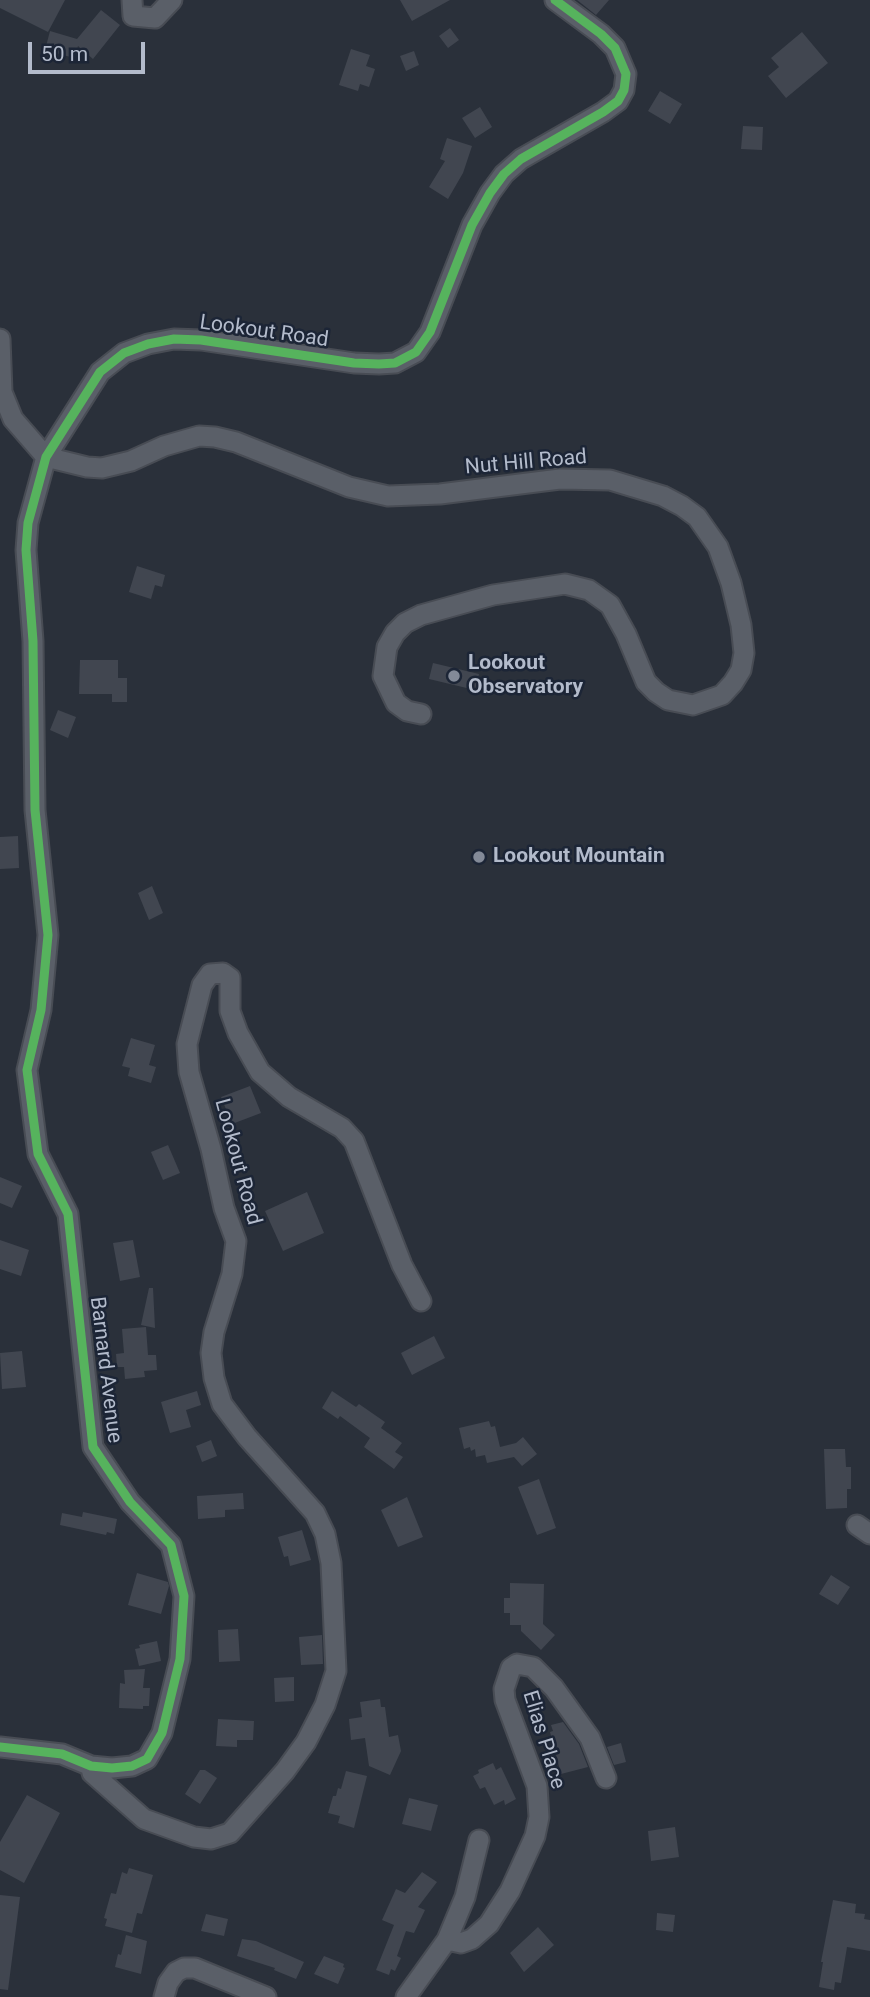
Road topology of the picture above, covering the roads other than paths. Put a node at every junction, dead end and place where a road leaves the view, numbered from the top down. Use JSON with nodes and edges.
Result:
{"nodes":[{"id":1,"x":132,"y":0,"type":"edge"},
{"id":2,"x":172,"y":0,"type":"edge"},
{"id":3,"x":555,"y":0,"type":"edge"},
{"id":4,"x":0,"y":339,"type":"edge"},
{"id":5,"x":46,"y":457,"type":"junction"},
{"id":6,"x":421,"y":714,"type":"dead end"},
{"id":7,"x":34,"y":810,"type":"joint"},
{"id":8,"x":421,"y":1301,"type":"dead end"},
{"id":9,"x":0,"y":1747,"type":"edge"},
{"id":10,"x":91,"y":1766,"type":"junction"},
{"id":11,"x":606,"y":1778,"type":"dead end"},
{"id":12,"x":479,"y":1840,"type":"dead end"},
{"id":13,"x":447,"y":1941,"type":"junction"},
{"id":14,"x":164,"y":1997,"type":"edge"},
{"id":15,"x":265,"y":1997,"type":"edge"},
{"id":16,"x":406,"y":1997,"type":"edge"}],
"edges":[{"from":1,"to":2,"type":"street"},
{"from":3,"to":5,"type":"street","name":"Lookout Road"},
{"from":4,"to":5,"type":"street"},
{"from":5,"to":6,"type":"street","name":"Nut Hill Road"},
{"from":5,"to":7,"type":"street","name":"Lookout Road"},
{"from":7,"to":10,"type":"street","name":"Barnard Avenue"},
{"from":8,"to":10,"type":"street","name":"Lookout Road"},
{"from":9,"to":10,"type":"street","name":"Barnard Avenue"},
{"from":11,"to":13,"type":"street","name":"Elias Place"},
{"from":12,"to":13,"type":"street"},
{"from":13,"to":16,"type":"street"},
{"from":14,"to":15,"type":"street"}]}
